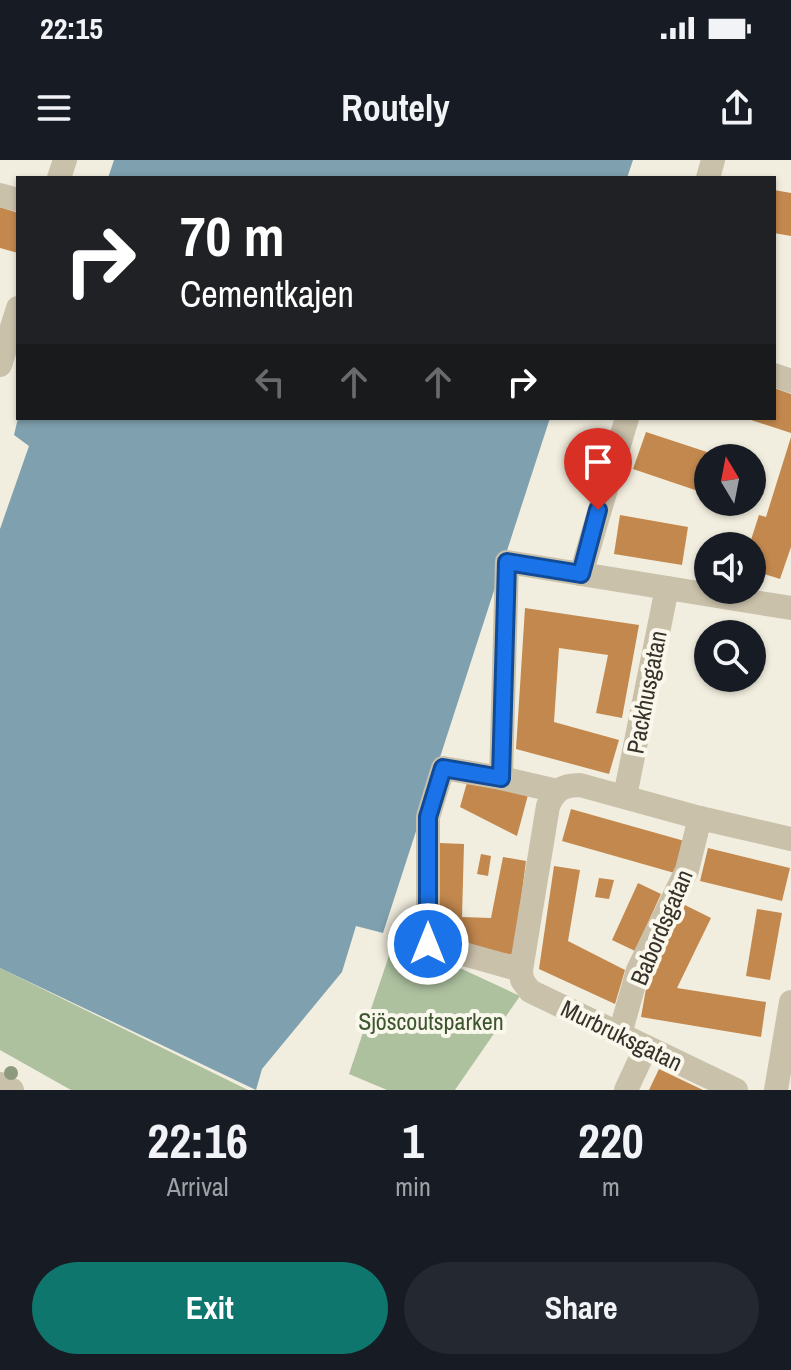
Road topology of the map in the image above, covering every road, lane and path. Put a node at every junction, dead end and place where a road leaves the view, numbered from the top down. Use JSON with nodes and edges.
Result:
{"nodes":[{"id":1,"x":16,"y":314,"type":"edge"},
{"id":2,"x":1,"y":356,"type":"edge"},
{"id":3,"x":626,"y":420,"type":"edge"},
{"id":4,"x":581,"y":574,"type":"junction"},
{"id":5,"x":667,"y":588,"type":"junction"},
{"id":6,"x":791,"y":608,"type":"edge"},
{"id":7,"x":501,"y":778,"type":"junction"},
{"id":8,"x":557,"y":791,"type":"junction"},
{"id":9,"x":625,"y":796,"type":"junction"},
{"id":10,"x":700,"y":818,"type":"junction"},
{"id":11,"x":791,"y":839,"type":"edge"},
{"id":12,"x":521,"y":970,"type":"junction"},
{"id":13,"x":791,"y":1002,"type":"edge"},
{"id":14,"x":620,"y":1034,"type":"junction"},
{"id":15,"x":646,"y":1047,"type":"junction"},
{"id":16,"x":0,"y":1084,"type":"edge"},
{"id":17,"x":12,"y":1090,"type":"edge"},
{"id":18,"x":626,"y":1090,"type":"edge"},
{"id":19,"x":736,"y":1090,"type":"edge"},
{"id":20,"x":776,"y":1090,"type":"edge"}],
"edges":[{"from":1,"to":2,"type":"street"},
{"from":3,"to":4,"type":"street"},
{"from":4,"to":5,"type":"street"},
{"from":4,"to":7,"type":"street"},
{"from":5,"to":6,"type":"street"},
{"from":5,"to":9,"type":"street","name":"Packhusgatan"},
{"from":7,"to":8,"type":"street"},
{"from":7,"to":12,"type":"street"},
{"from":8,"to":9,"type":"street"},
{"from":8,"to":12,"type":"street"},
{"from":9,"to":10,"type":"street"},
{"from":10,"to":11,"type":"street"},
{"from":10,"to":14,"type":"street","name":"Babordsgatan"},
{"from":12,"to":14,"type":"street","name":"Murbruksgatan"},
{"from":13,"to":20,"type":"street"},
{"from":14,"to":15,"type":"street","name":"Murbruksgatan"},
{"from":15,"to":18,"type":"street"},
{"from":15,"to":19,"type":"street","name":"Murbruksgatan"},
{"from":16,"to":17,"type":"street"}]}
